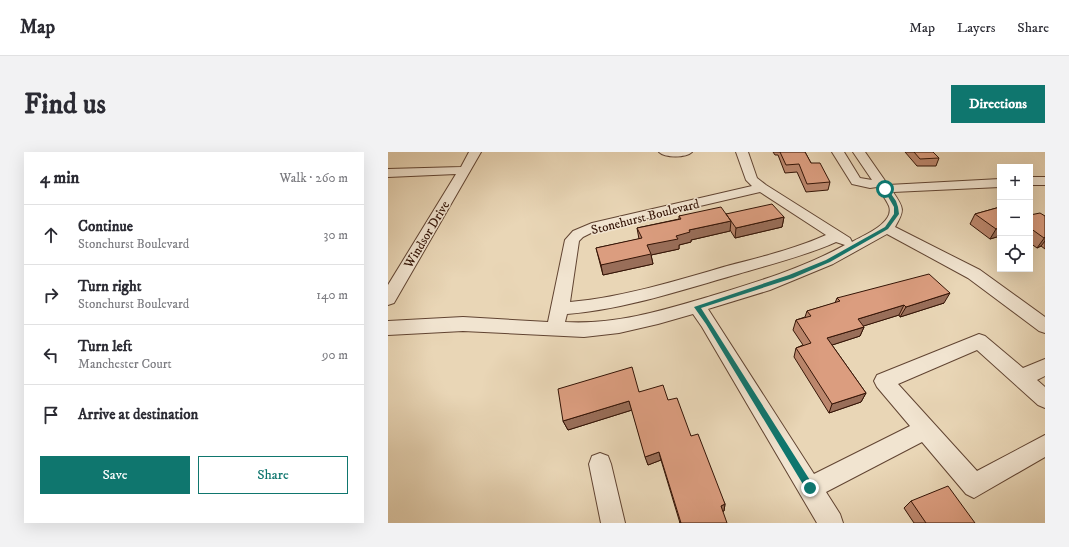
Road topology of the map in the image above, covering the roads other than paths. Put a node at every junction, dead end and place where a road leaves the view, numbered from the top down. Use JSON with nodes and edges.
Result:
{"nodes":[{"id":1,"x":475,"y":152,"type":"edge"},
{"id":2,"x":665,"y":152,"type":"edge"},
{"id":3,"x":686,"y":152,"type":"edge"},
{"id":4,"x":742,"y":152,"type":"edge"},
{"id":5,"x":838,"y":152,"type":"edge"},
{"id":6,"x":859,"y":152,"type":"edge"},
{"id":7,"x":464,"y":170,"type":"junction"},
{"id":8,"x":388,"y":173,"type":"edge"},
{"id":9,"x":1033,"y":181,"type":"edge"},
{"id":10,"x":1045,"y":181,"type":"edge"},
{"id":11,"x":997,"y":183,"type":"edge"},
{"id":12,"x":883,"y":186,"type":"junction"},
{"id":13,"x":762,"y":188,"type":"junction"},
{"id":14,"x":886,"y":228,"type":"junction"},
{"id":15,"x":837,"y":236,"type":"junction"},
{"id":16,"x":854,"y":247,"type":"junction"},
{"id":17,"x":388,"y":299,"type":"edge"},
{"id":18,"x":697,"y":307,"type":"junction"},
{"id":19,"x":560,"y":309,"type":"junction"},
{"id":20,"x":1045,"y":326,"type":"edge"},
{"id":21,"x":388,"y":328,"type":"edge"},
{"id":22,"x":555,"y":328,"type":"junction"},
{"id":23,"x":1045,"y":367,"type":"edge"},
{"id":24,"x":1022,"y":378,"type":"junction"},
{"id":25,"x":1045,"y":399,"type":"edge"},
{"id":26,"x":924,"y":430,"type":"junction"},
{"id":27,"x":1045,"y":445,"type":"edge"},
{"id":28,"x":600,"y":464,"type":"dead end"},
{"id":29,"x":810,"y":488,"type":"junction"},
{"id":30,"x":613,"y":523,"type":"edge"},
{"id":31,"x":831,"y":523,"type":"edge"}],
"edges":[{"from":1,"to":7,"type":"street","name":"Windsor Drive"},
{"from":2,"to":3,"type":"street"},
{"from":4,"to":13,"type":"street"},
{"from":5,"to":12,"type":"street"},
{"from":6,"to":12,"type":"street"},
{"from":7,"to":8,"type":"street"},
{"from":7,"to":17,"type":"street","name":"Windsor Drive"},
{"from":9,"to":10,"type":"street"},
{"from":11,"to":12,"type":"street"},
{"from":12,"to":14,"type":"street"},
{"from":13,"to":15,"type":"street"},
{"from":13,"to":19,"type":"street","name":"Stonehurst Boulevard"},
{"from":14,"to":16,"type":"street"},
{"from":14,"to":20,"type":"street"},
{"from":15,"to":16,"type":"street"},
{"from":15,"to":19,"type":"street"},
{"from":16,"to":18,"type":"street"},
{"from":18,"to":22,"type":"street"},
{"from":18,"to":29,"type":"street"},
{"from":19,"to":22,"type":"street","name":"Stonehurst Boulevard"},
{"from":21,"to":22,"type":"street"},
{"from":23,"to":24,"type":"street"},
{"from":24,"to":25,"type":"street"},
{"from":24,"to":26,"type":"street"},
{"from":26,"to":27,"type":"street"},
{"from":26,"to":29,"type":"street"},
{"from":28,"to":30,"type":"street"},
{"from":29,"to":31,"type":"street"}]}
